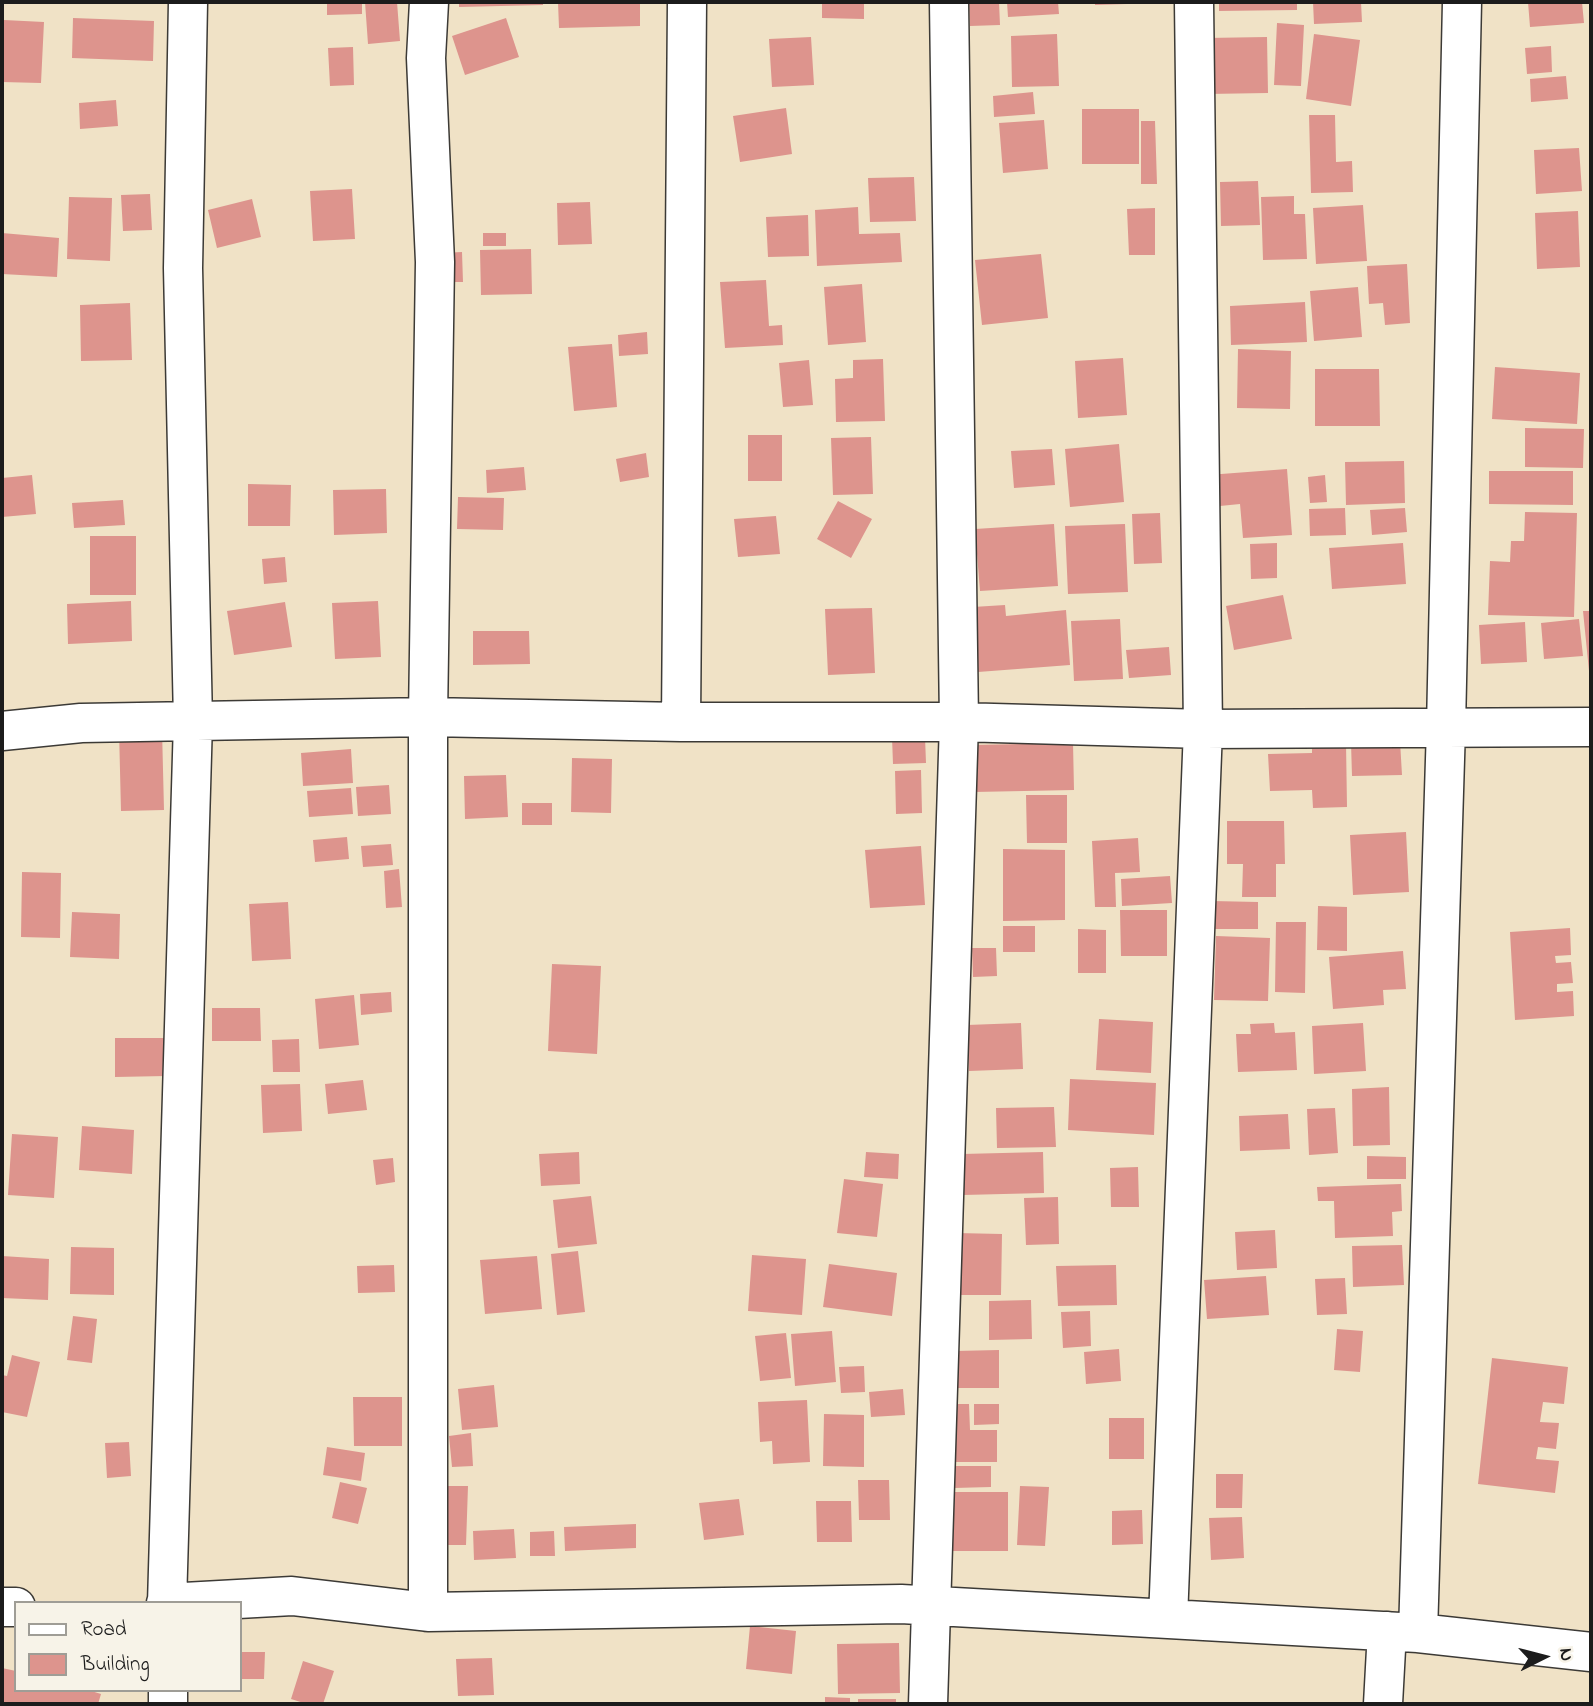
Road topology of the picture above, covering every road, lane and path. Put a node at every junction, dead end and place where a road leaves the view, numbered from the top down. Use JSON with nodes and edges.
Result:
{"nodes":[{"id":1,"x":188,"y":2,"type":"edge"},
{"id":2,"x":429,"y":2,"type":"edge"},
{"id":3,"x":687,"y":2,"type":"edge"},
{"id":4,"x":949,"y":2,"type":"edge"},
{"id":5,"x":1194,"y":2,"type":"edge"},
{"id":6,"x":1462,"y":2,"type":"edge"},
{"id":7,"x":428,"y":717,"type":"junction"},
{"id":8,"x":193,"y":721,"type":"junction"},
{"id":9,"x":681,"y":722,"type":"junction"},
{"id":10,"x":959,"y":722,"type":"junction"},
{"id":11,"x":1591,"y":726,"type":"edge"},
{"id":12,"x":1446,"y":727,"type":"junction"},
{"id":13,"x":1203,"y":729,"type":"junction"},
{"id":14,"x":2,"y":731,"type":"edge"},
{"id":15,"x":167,"y":1601,"type":"edge"},
{"id":16,"x":203,"y":1601,"type":"edge"},
{"id":17,"x":931,"y":1606,"type":"junction"},
{"id":18,"x":428,"y":1612,"type":"junction"},
{"id":19,"x":1168,"y":1619,"type":"junction"},
{"id":20,"x":1402,"y":1632,"type":"junction"},
{"id":21,"x":1591,"y":1652,"type":"edge"},
{"id":22,"x":928,"y":1704,"type":"edge"},
{"id":23,"x":1383,"y":1704,"type":"edge"}],
"edges":[{"from":1,"to":8,"type":"street"},
{"from":2,"to":7,"type":"street"},
{"from":3,"to":9,"type":"street"},
{"from":4,"to":10,"type":"street"},
{"from":5,"to":13,"type":"street"},
{"from":6,"to":12,"type":"street"},
{"from":7,"to":8,"type":"street"},
{"from":7,"to":9,"type":"street"},
{"from":7,"to":18,"type":"street"},
{"from":8,"to":14,"type":"street"},
{"from":8,"to":15,"type":"street"},
{"from":9,"to":10,"type":"street"},
{"from":10,"to":13,"type":"street"},
{"from":10,"to":17,"type":"street"},
{"from":11,"to":12,"type":"street"},
{"from":12,"to":13,"type":"street"},
{"from":12,"to":20,"type":"street"},
{"from":13,"to":19,"type":"street"},
{"from":16,"to":18,"type":"street"},
{"from":17,"to":18,"type":"street"},
{"from":17,"to":19,"type":"street"},
{"from":17,"to":22,"type":"street"},
{"from":19,"to":20,"type":"street"},
{"from":20,"to":21,"type":"street"},
{"from":20,"to":23,"type":"street"}]}
